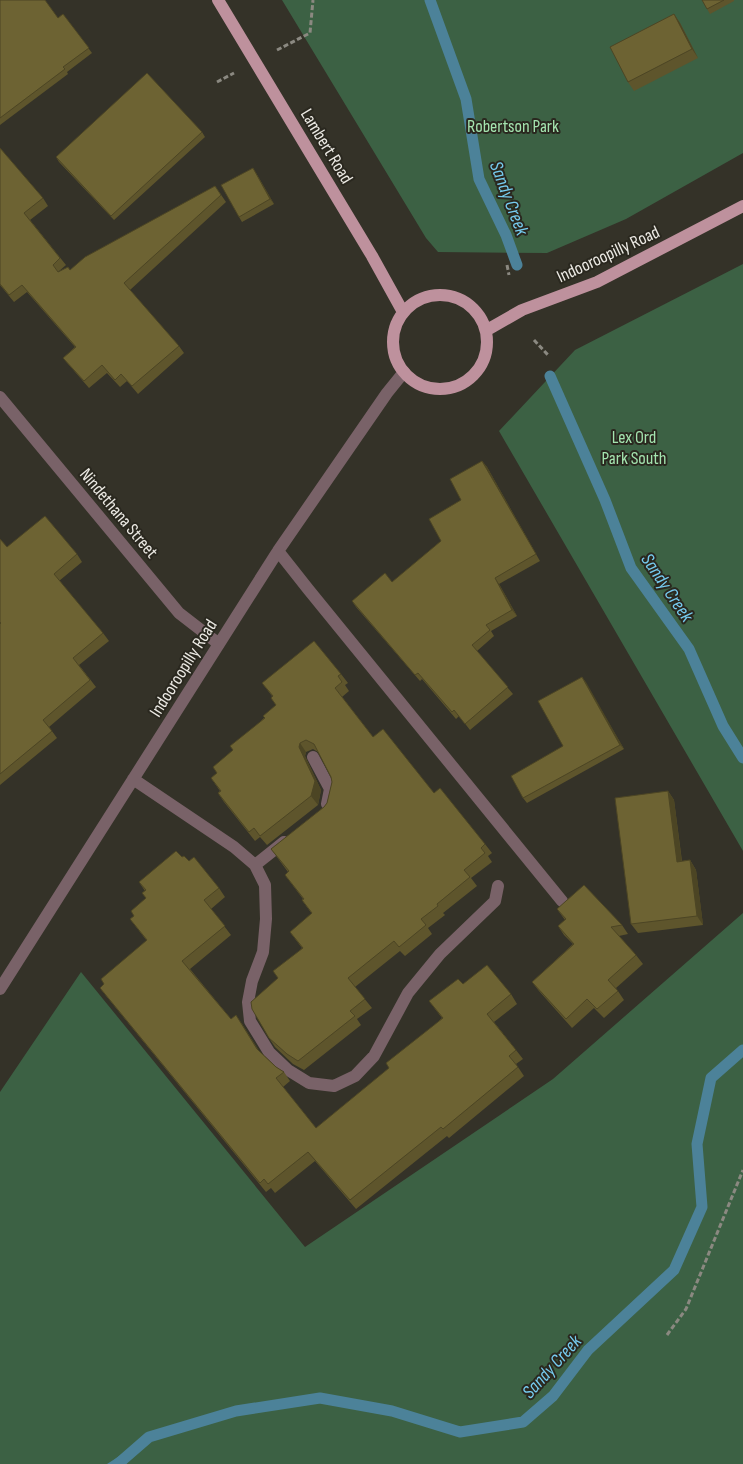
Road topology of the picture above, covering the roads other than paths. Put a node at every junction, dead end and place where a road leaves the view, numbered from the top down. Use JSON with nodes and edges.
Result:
{"nodes":[{"id":1,"x":218,"y":0,"type":"edge"},
{"id":2,"x":743,"y":206,"type":"edge"},
{"id":3,"x":403,"y":312,"type":"junction"},
{"id":4,"x":486,"y":330,"type":"junction"},
{"id":5,"x":404,"y":372,"type":"junction"},
{"id":6,"x":0,"y":397,"type":"edge"},
{"id":7,"x":278,"y":550,"type":"junction"},
{"id":8,"x":218,"y":644,"type":"junction"},
{"id":9,"x":313,"y":757,"type":"edge"},
{"id":10,"x":133,"y":779,"type":"junction"},
{"id":11,"x":318,"y":816,"type":"edge"},
{"id":12,"x":294,"y":834,"type":"edge"},
{"id":13,"x":255,"y":864,"type":"junction"},
{"id":14,"x":498,"y":886,"type":"dead end"},
{"id":15,"x":562,"y":901,"type":"dead end"},
{"id":16,"x":0,"y":989,"type":"edge"}],
"edges":[{"from":1,"to":3,"type":"main road","name":"Lambert Road"},
{"from":2,"to":4,"type":"main road","name":"Indooroopilly Road"},
{"from":3,"to":4,"type":"main road"},
{"from":3,"to":5,"type":"main road"},
{"from":4,"to":5,"type":"main road"},
{"from":5,"to":7,"type":"street","name":"Indooroopilly Road"},
{"from":6,"to":8,"type":"street","name":"Nindethana Street"},
{"from":7,"to":8,"type":"street","name":"Indooroopilly Road"},
{"from":7,"to":15,"type":"street"},
{"from":8,"to":10,"type":"street","name":"Indooroopilly Road"},
{"from":9,"to":11,"type":"street"},
{"from":10,"to":13,"type":"street"},
{"from":10,"to":16,"type":"street","name":"Indooroopilly Road"},
{"from":12,"to":13,"type":"street"},
{"from":13,"to":14,"type":"street"}]}
